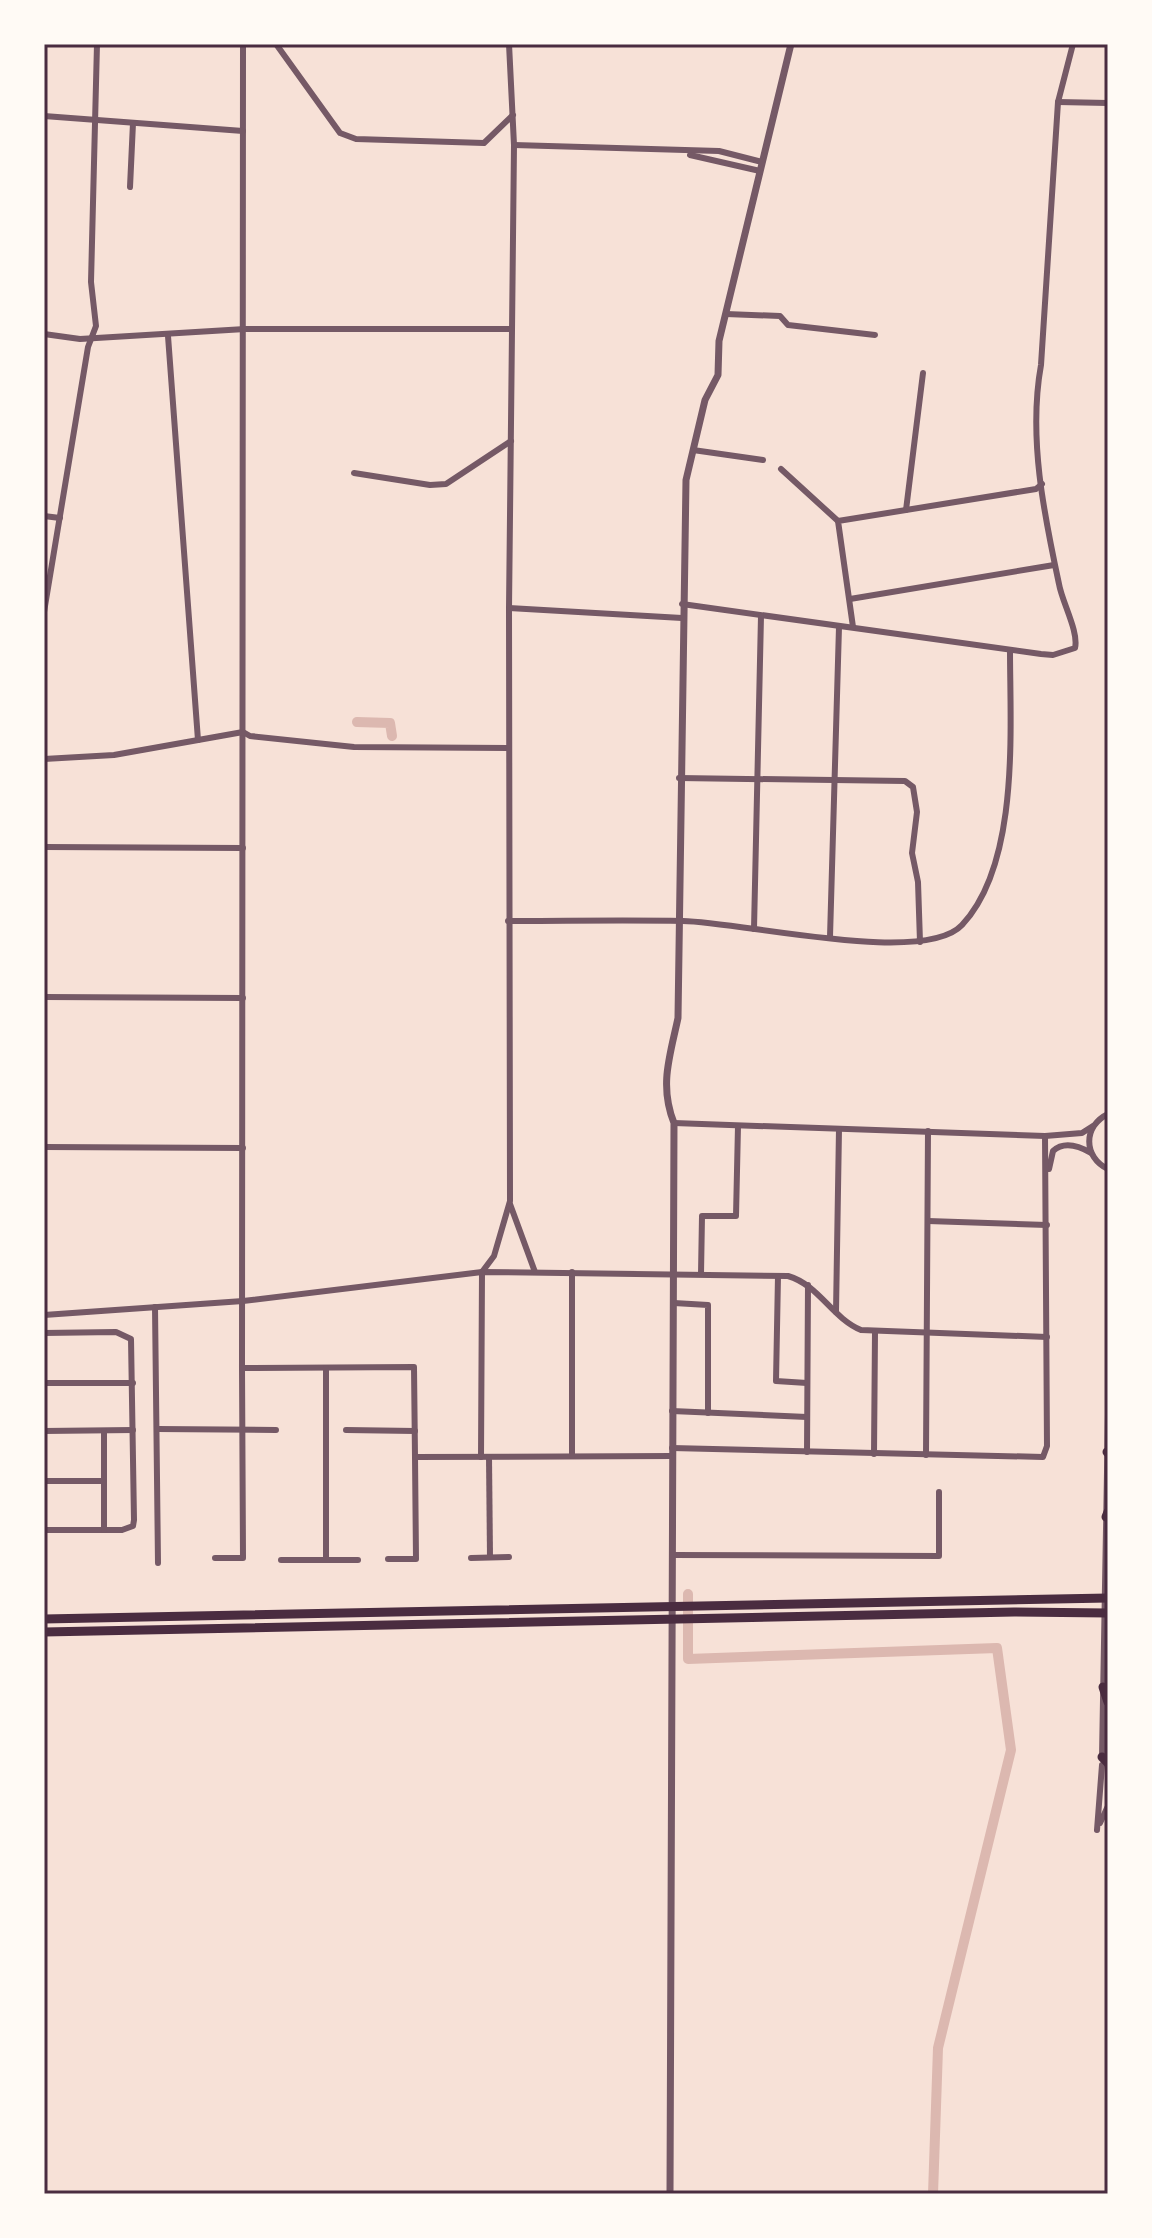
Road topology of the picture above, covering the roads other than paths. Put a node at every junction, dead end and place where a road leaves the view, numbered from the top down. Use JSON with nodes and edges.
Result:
{"nodes":[{"id":1,"x":97,"y":44,"type":"edge"},
{"id":2,"x":243,"y":44,"type":"edge"},
{"id":3,"x":276,"y":44,"type":"edge"},
{"id":4,"x":509,"y":44,"type":"edge"},
{"id":5,"x":791,"y":44,"type":"edge"},
{"id":6,"x":1073,"y":44,"type":"edge"},
{"id":7,"x":1058,"y":102,"type":"junction"},
{"id":8,"x":1108,"y":103,"type":"edge"},
{"id":9,"x":513,"y":115,"type":"junction"},
{"id":10,"x":44,"y":116,"type":"edge"},
{"id":11,"x":94,"y":120,"type":"junction"},
{"id":12,"x":133,"y":123,"type":"junction"},
{"id":13,"x":243,"y":131,"type":"junction"},
{"id":14,"x":514,"y":145,"type":"junction"},
{"id":15,"x":678,"y":152,"type":"junction"},
{"id":16,"x":762,"y":162,"type":"junction"},
{"id":17,"x":760,"y":171,"type":"junction"},
{"id":18,"x":130,"y":187,"type":"dead end"},
{"id":19,"x":726,"y":314,"type":"junction"},
{"id":20,"x":245,"y":329,"type":"junction"},
{"id":21,"x":512,"y":329,"type":"junction"},
{"id":22,"x":44,"y":334,"type":"edge"},
{"id":23,"x":875,"y":335,"type":"dead end"},
{"id":24,"x":168,"y":336,"type":"junction"},
{"id":25,"x":92,"y":338,"type":"junction"},
{"id":26,"x":923,"y":373,"type":"dead end"},
{"id":27,"x":511,"y":441,"type":"junction"},
{"id":28,"x":693,"y":450,"type":"junction"},
{"id":29,"x":763,"y":460,"type":"dead end"},
{"id":30,"x":781,"y":469,"type":"dead end"},
{"id":31,"x":354,"y":473,"type":"dead end"},
{"id":32,"x":1042,"y":484,"type":"junction"},
{"id":33,"x":906,"y":510,"type":"junction"},
{"id":34,"x":44,"y":516,"type":"edge"},
{"id":35,"x":60,"y":518,"type":"junction"},
{"id":36,"x":838,"y":521,"type":"junction"},
{"id":37,"x":1054,"y":565,"type":"junction"},
{"id":38,"x":850,"y":599,"type":"junction"},
{"id":39,"x":682,"y":604,"type":"junction"},
{"id":40,"x":509,"y":608,"type":"junction"},
{"id":41,"x":44,"y":612,"type":"edge"},
{"id":42,"x":761,"y":616,"type":"junction"},
{"id":43,"x":682,"y":618,"type":"junction"},
{"id":44,"x":839,"y":627,"type":"junction"},
{"id":45,"x":853,"y":627,"type":"junction"},
{"id":46,"x":1010,"y":650,"type":"junction"},
{"id":47,"x":243,"y":732,"type":"junction"},
{"id":48,"x":198,"y":740,"type":"junction"},
{"id":49,"x":508,"y":748,"type":"junction"},
{"id":50,"x":44,"y":759,"type":"edge"},
{"id":51,"x":679,"y":778,"type":"junction"},
{"id":52,"x":757,"y":779,"type":"junction"},
{"id":53,"x":836,"y":780,"type":"junction"},
{"id":54,"x":44,"y":847,"type":"edge"},
{"id":55,"x":243,"y":848,"type":"junction"},
{"id":56,"x":508,"y":921,"type":"junction"},
{"id":57,"x":678,"y":921,"type":"junction"},
{"id":58,"x":754,"y":929,"type":"junction"},
{"id":59,"x":830,"y":937,"type":"junction"},
{"id":60,"x":920,"y":942,"type":"junction"},
{"id":61,"x":44,"y":997,"type":"edge"},
{"id":62,"x":243,"y":998,"type":"junction"},
{"id":63,"x":1108,"y":1114,"type":"edge"},
{"id":64,"x":674,"y":1123,"type":"junction"},
{"id":65,"x":738,"y":1126,"type":"junction"},
{"id":66,"x":1093,"y":1126,"type":"junction"},
{"id":67,"x":839,"y":1129,"type":"junction"},
{"id":68,"x":928,"y":1131,"type":"junction"},
{"id":69,"x":1045,"y":1136,"type":"junction"},
{"id":70,"x":44,"y":1147,"type":"edge"},
{"id":71,"x":243,"y":1148,"type":"junction"},
{"id":72,"x":1091,"y":1153,"type":"junction"},
{"id":73,"x":1107,"y":1171,"type":"edge"},
{"id":74,"x":1048,"y":1180,"type":"junction"},
{"id":75,"x":510,"y":1201,"type":"junction"},
{"id":76,"x":928,"y":1221,"type":"junction"},
{"id":77,"x":1047,"y":1225,"type":"junction"},
{"id":78,"x":482,"y":1272,"type":"junction"},
{"id":79,"x":535,"y":1272,"type":"junction"},
{"id":80,"x":572,"y":1272,"type":"junction"},
{"id":81,"x":674,"y":1273,"type":"junction"},
{"id":82,"x":701,"y":1274,"type":"junction"},
{"id":83,"x":778,"y":1276,"type":"junction"},
{"id":84,"x":808,"y":1285,"type":"junction"},
{"id":85,"x":243,"y":1301,"type":"junction"},
{"id":86,"x":674,"y":1303,"type":"junction"},
{"id":87,"x":155,"y":1307,"type":"junction"},
{"id":88,"x":836,"y":1312,"type":"junction"},
{"id":89,"x":44,"y":1315,"type":"edge"},
{"id":90,"x":875,"y":1332,"type":"junction"},
{"id":91,"x":44,"y":1333,"type":"edge"},
{"id":92,"x":929,"y":1334,"type":"junction"},
{"id":93,"x":1047,"y":1337,"type":"junction"},
{"id":94,"x":242,"y":1368,"type":"junction"},
{"id":95,"x":326,"y":1368,"type":"junction"},
{"id":96,"x":44,"y":1383,"type":"edge"},
{"id":97,"x":133,"y":1383,"type":"junction"},
{"id":98,"x":807,"y":1383,"type":"junction"},
{"id":99,"x":672,"y":1411,"type":"junction"},
{"id":100,"x":708,"y":1413,"type":"junction"},
{"id":101,"x":1108,"y":1415,"type":"edge"},
{"id":102,"x":807,"y":1417,"type":"junction"},
{"id":103,"x":157,"y":1429,"type":"junction"},
{"id":104,"x":133,"y":1430,"type":"junction"},
{"id":105,"x":242,"y":1430,"type":"junction"},
{"id":106,"x":276,"y":1430,"type":"dead end"},
{"id":107,"x":346,"y":1430,"type":"dead end"},
{"id":108,"x":44,"y":1431,"type":"edge"},
{"id":109,"x":104,"y":1431,"type":"junction"},
{"id":110,"x":415,"y":1431,"type":"junction"},
{"id":111,"x":672,"y":1452,"type":"junction"},
{"id":112,"x":807,"y":1452,"type":"junction"},
{"id":113,"x":1107,"y":1452,"type":"edge"},
{"id":114,"x":874,"y":1454,"type":"junction"},
{"id":115,"x":926,"y":1455,"type":"junction"},
{"id":116,"x":572,"y":1456,"type":"junction"},
{"id":117,"x":415,"y":1457,"type":"junction"},
{"id":118,"x":485,"y":1457,"type":"junction"},
{"id":119,"x":44,"y":1481,"type":"edge"},
{"id":120,"x":104,"y":1481,"type":"junction"},
{"id":121,"x":939,"y":1492,"type":"dead end"},
{"id":122,"x":1107,"y":1515,"type":"edge"},
{"id":123,"x":44,"y":1530,"type":"edge"},
{"id":124,"x":104,"y":1530,"type":"junction"},
{"id":125,"x":672,"y":1555,"type":"junction"},
{"id":126,"x":490,"y":1557,"type":"junction"},
{"id":127,"x":509,"y":1557,"type":"dead end"},
{"id":128,"x":215,"y":1558,"type":"dead end"},
{"id":129,"x":471,"y":1558,"type":"dead end"},
{"id":130,"x":388,"y":1559,"type":"dead end"},
{"id":131,"x":281,"y":1560,"type":"dead end"},
{"id":132,"x":326,"y":1560,"type":"junction"},
{"id":133,"x":358,"y":1560,"type":"dead end"},
{"id":134,"x":158,"y":1563,"type":"dead end"},
{"id":135,"x":1108,"y":1598,"type":"edge"},
{"id":136,"x":1108,"y":1613,"type":"edge"},
{"id":137,"x":44,"y":1619,"type":"edge"},
{"id":138,"x":44,"y":1632,"type":"edge"},
{"id":139,"x":1103,"y":1687,"type":"junction"},
{"id":140,"x":1108,"y":1702,"type":"edge"},
{"id":141,"x":1104,"y":1761,"type":"edge"},
{"id":142,"x":1108,"y":1806,"type":"edge"},
{"id":143,"x":670,"y":2194,"type":"edge"}],
"edges":[{"from":1,"to":11,"type":"street"},
{"from":2,"to":13,"type":"street"},
{"from":3,"to":9,"type":"street"},
{"from":4,"to":9,"type":"street"},
{"from":5,"to":16,"type":"street"},
{"from":6,"to":7,"type":"street"},
{"from":7,"to":8,"type":"street"},
{"from":7,"to":32,"type":"street"},
{"from":9,"to":14,"type":"street"},
{"from":10,"to":11,"type":"street"},
{"from":11,"to":12,"type":"street"},
{"from":11,"to":25,"type":"street"},
{"from":12,"to":13,"type":"street"},
{"from":12,"to":18,"type":"street"},
{"from":13,"to":20,"type":"street"},
{"from":14,"to":15,"type":"street"},
{"from":14,"to":21,"type":"street"},
{"from":15,"to":16,"type":"street"},
{"from":15,"to":17,"type":"street"},
{"from":16,"to":17,"type":"street"},
{"from":17,"to":19,"type":"street"},
{"from":19,"to":23,"type":"street"},
{"from":19,"to":28,"type":"street"},
{"from":20,"to":21,"type":"street"},
{"from":20,"to":24,"type":"street"},
{"from":20,"to":47,"type":"street"},
{"from":21,"to":27,"type":"street"},
{"from":22,"to":25,"type":"street"},
{"from":24,"to":25,"type":"street"},
{"from":24,"to":48,"type":"street"},
{"from":25,"to":35,"type":"street"},
{"from":26,"to":33,"type":"street"},
{"from":27,"to":31,"type":"street"},
{"from":27,"to":40,"type":"street"},
{"from":28,"to":29,"type":"street"},
{"from":28,"to":39,"type":"street"},
{"from":30,"to":36,"type":"street"},
{"from":32,"to":33,"type":"street"},
{"from":32,"to":37,"type":"street"},
{"from":33,"to":36,"type":"street"},
{"from":34,"to":35,"type":"street"},
{"from":35,"to":41,"type":"street"},
{"from":36,"to":38,"type":"street"},
{"from":37,"to":38,"type":"street"},
{"from":37,"to":46,"type":"street"},
{"from":38,"to":45,"type":"street"},
{"from":39,"to":42,"type":"street"},
{"from":39,"to":43,"type":"street"},
{"from":40,"to":43,"type":"street"},
{"from":40,"to":49,"type":"street"},
{"from":42,"to":44,"type":"street"},
{"from":42,"to":52,"type":"street"},
{"from":43,"to":51,"type":"street"},
{"from":44,"to":45,"type":"street"},
{"from":44,"to":53,"type":"street"},
{"from":45,"to":46,"type":"street"},
{"from":46,"to":60,"type":"street"},
{"from":47,"to":48,"type":"street"},
{"from":47,"to":49,"type":"street"},
{"from":47,"to":55,"type":"street"},
{"from":48,"to":50,"type":"street"},
{"from":49,"to":56,"type":"street"},
{"from":51,"to":52,"type":"street"},
{"from":51,"to":57,"type":"street"},
{"from":52,"to":53,"type":"street"},
{"from":52,"to":58,"type":"street"},
{"from":53,"to":59,"type":"street"},
{"from":53,"to":60,"type":"street"},
{"from":54,"to":55,"type":"street"},
{"from":55,"to":62,"type":"street"},
{"from":56,"to":57,"type":"street"},
{"from":56,"to":75,"type":"street"},
{"from":57,"to":58,"type":"street"},
{"from":57,"to":64,"type":"street"},
{"from":58,"to":59,"type":"street"},
{"from":59,"to":60,"type":"street"},
{"from":61,"to":62,"type":"street"},
{"from":62,"to":71,"type":"street"},
{"from":63,"to":66,"type":"street"},
{"from":64,"to":65,"type":"street"},
{"from":64,"to":81,"type":"street"},
{"from":65,"to":67,"type":"street"},
{"from":65,"to":82,"type":"street"},
{"from":66,"to":69,"type":"street"},
{"from":66,"to":72,"type":"street"},
{"from":67,"to":68,"type":"street"},
{"from":67,"to":88,"type":"street"},
{"from":68,"to":69,"type":"street"},
{"from":68,"to":76,"type":"street"},
{"from":69,"to":74,"type":"street"},
{"from":70,"to":71,"type":"street"},
{"from":71,"to":85,"type":"street"},
{"from":72,"to":73,"type":"street"},
{"from":72,"to":74,"type":"street"},
{"from":74,"to":77,"type":"street"},
{"from":75,"to":78,"type":"street"},
{"from":75,"to":79,"type":"street"},
{"from":76,"to":77,"type":"street"},
{"from":76,"to":92,"type":"street"},
{"from":77,"to":93,"type":"street"},
{"from":78,"to":79,"type":"street"},
{"from":78,"to":85,"type":"street"},
{"from":78,"to":118,"type":"street"},
{"from":79,"to":80,"type":"street"},
{"from":80,"to":81,"type":"street"},
{"from":80,"to":116,"type":"street"},
{"from":81,"to":82,"type":"street"},
{"from":81,"to":86,"type":"street"},
{"from":82,"to":83,"type":"street"},
{"from":83,"to":84,"type":"street"},
{"from":83,"to":98,"type":"street"},
{"from":84,"to":88,"type":"street"},
{"from":84,"to":98,"type":"street"},
{"from":85,"to":87,"type":"street"},
{"from":85,"to":94,"type":"street"},
{"from":86,"to":99,"type":"street"},
{"from":86,"to":100,"type":"street"},
{"from":87,"to":89,"type":"street"},
{"from":87,"to":103,"type":"street"},
{"from":88,"to":90,"type":"street"},
{"from":90,"to":92,"type":"street"},
{"from":90,"to":114,"type":"street"},
{"from":91,"to":97,"type":"street"},
{"from":92,"to":93,"type":"street"},
{"from":92,"to":115,"type":"street"},
{"from":93,"to":115,"type":"street"},
{"from":94,"to":95,"type":"street"},
{"from":94,"to":105,"type":"street"},
{"from":95,"to":110,"type":"street"},
{"from":95,"to":132,"type":"street"},
{"from":96,"to":97,"type":"street"},
{"from":97,"to":104,"type":"street"},
{"from":98,"to":102,"type":"street"},
{"from":99,"to":100,"type":"street"},
{"from":99,"to":111,"type":"street"},
{"from":100,"to":102,"type":"street"},
{"from":101,"to":113,"type":"street"},
{"from":102,"to":112,"type":"street"},
{"from":103,"to":105,"type":"street"},
{"from":103,"to":134,"type":"street"},
{"from":104,"to":109,"type":"street"},
{"from":104,"to":124,"type":"street"},
{"from":105,"to":106,"type":"street"},
{"from":105,"to":128,"type":"street"},
{"from":107,"to":110,"type":"street"},
{"from":108,"to":109,"type":"street"},
{"from":109,"to":120,"type":"street"},
{"from":110,"to":117,"type":"street"},
{"from":111,"to":112,"type":"street"},
{"from":111,"to":116,"type":"street"},
{"from":111,"to":125,"type":"street"},
{"from":112,"to":114,"type":"street"},
{"from":113,"to":122,"type":"street"},
{"from":114,"to":115,"type":"street"},
{"from":116,"to":118,"type":"street"},
{"from":117,"to":118,"type":"street"},
{"from":117,"to":130,"type":"street"},
{"from":118,"to":126,"type":"street"},
{"from":119,"to":120,"type":"street"},
{"from":120,"to":124,"type":"street"},
{"from":121,"to":125,"type":"street"},
{"from":122,"to":139,"type":"street"},
{"from":123,"to":124,"type":"street"},
{"from":125,"to":143,"type":"street"},
{"from":126,"to":127,"type":"street"},
{"from":126,"to":129,"type":"street"},
{"from":131,"to":132,"type":"street"},
{"from":132,"to":133,"type":"street"},
{"from":135,"to":137,"type":"highway"},
{"from":136,"to":138,"type":"highway"},
{"from":139,"to":140,"type":"highway"},
{"from":139,"to":141,"type":"street"},
{"from":141,"to":142,"type":"street"}]}
